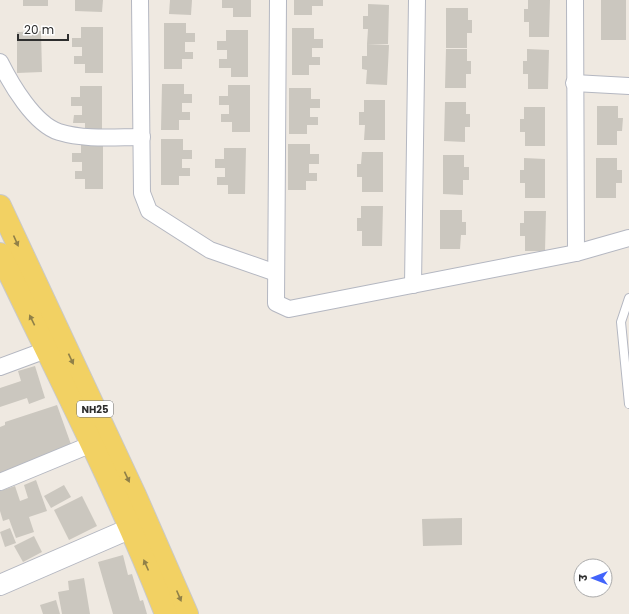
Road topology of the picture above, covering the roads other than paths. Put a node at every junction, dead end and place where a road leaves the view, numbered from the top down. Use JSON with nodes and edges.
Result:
{"nodes":[{"id":1,"x":140,"y":0,"type":"edge"},
{"id":2,"x":278,"y":0,"type":"edge"},
{"id":3,"x":417,"y":0,"type":"edge"},
{"id":4,"x":575,"y":0,"type":"edge"},
{"id":5,"x":0,"y":62,"type":"edge"},
{"id":6,"x":574,"y":83,"type":"junction"},
{"id":7,"x":629,"y":86,"type":"edge"},
{"id":8,"x":142,"y":137,"type":"junction"},
{"id":9,"x":0,"y":206,"type":"edge"},
{"id":10,"x":629,"y":238,"type":"edge"},
{"id":11,"x":576,"y":253,"type":"junction"},
{"id":12,"x":0,"y":254,"type":"edge"},
{"id":13,"x":276,"y":273,"type":"junction"},
{"id":14,"x":413,"y":285,"type":"junction"},
{"id":15,"x":629,"y":298,"type":"edge"},
{"id":16,"x":46,"y":350,"type":"junction"},
{"id":17,"x":0,"y":367,"type":"edge"},
{"id":18,"x":629,"y":404,"type":"edge"},
{"id":19,"x":92,"y":444,"type":"junction"},
{"id":20,"x":0,"y":482,"type":"edge"},
{"id":21,"x":129,"y":528,"type":"junction"},
{"id":22,"x":0,"y":585,"type":"edge"},
{"id":23,"x":166,"y":614,"type":"edge"},
{"id":24,"x":187,"y":614,"type":"edge"}],
"edges":[{"from":1,"to":8,"type":"street"},
{"from":2,"to":13,"type":"street"},
{"from":3,"to":14,"type":"street"},
{"from":4,"to":6,"type":"street"},
{"from":5,"to":8,"type":"street"},
{"from":6,"to":7,"type":"street"},
{"from":6,"to":11,"type":"street"},
{"from":8,"to":13,"type":"street"},
{"from":9,"to":24,"type":"main road","number":"NH25","one_way":true},
{"from":10,"to":11,"type":"street"},
{"from":11,"to":14,"type":"street"},
{"from":16,"to":12,"type":"main road","number":"NH25","one_way":true},
{"from":13,"to":14,"type":"street"},
{"from":15,"to":18,"type":"lane"},
{"from":16,"to":17,"type":"street"},
{"from":16,"to":19,"type":"main road","number":"NH25"},
{"from":19,"to":20,"type":"street"},
{"from":19,"to":21,"type":"main road","number":"NH25"},
{"from":21,"to":22,"type":"street"},
{"from":23,"to":21,"type":"main road","number":"NH25","one_way":true}]}
